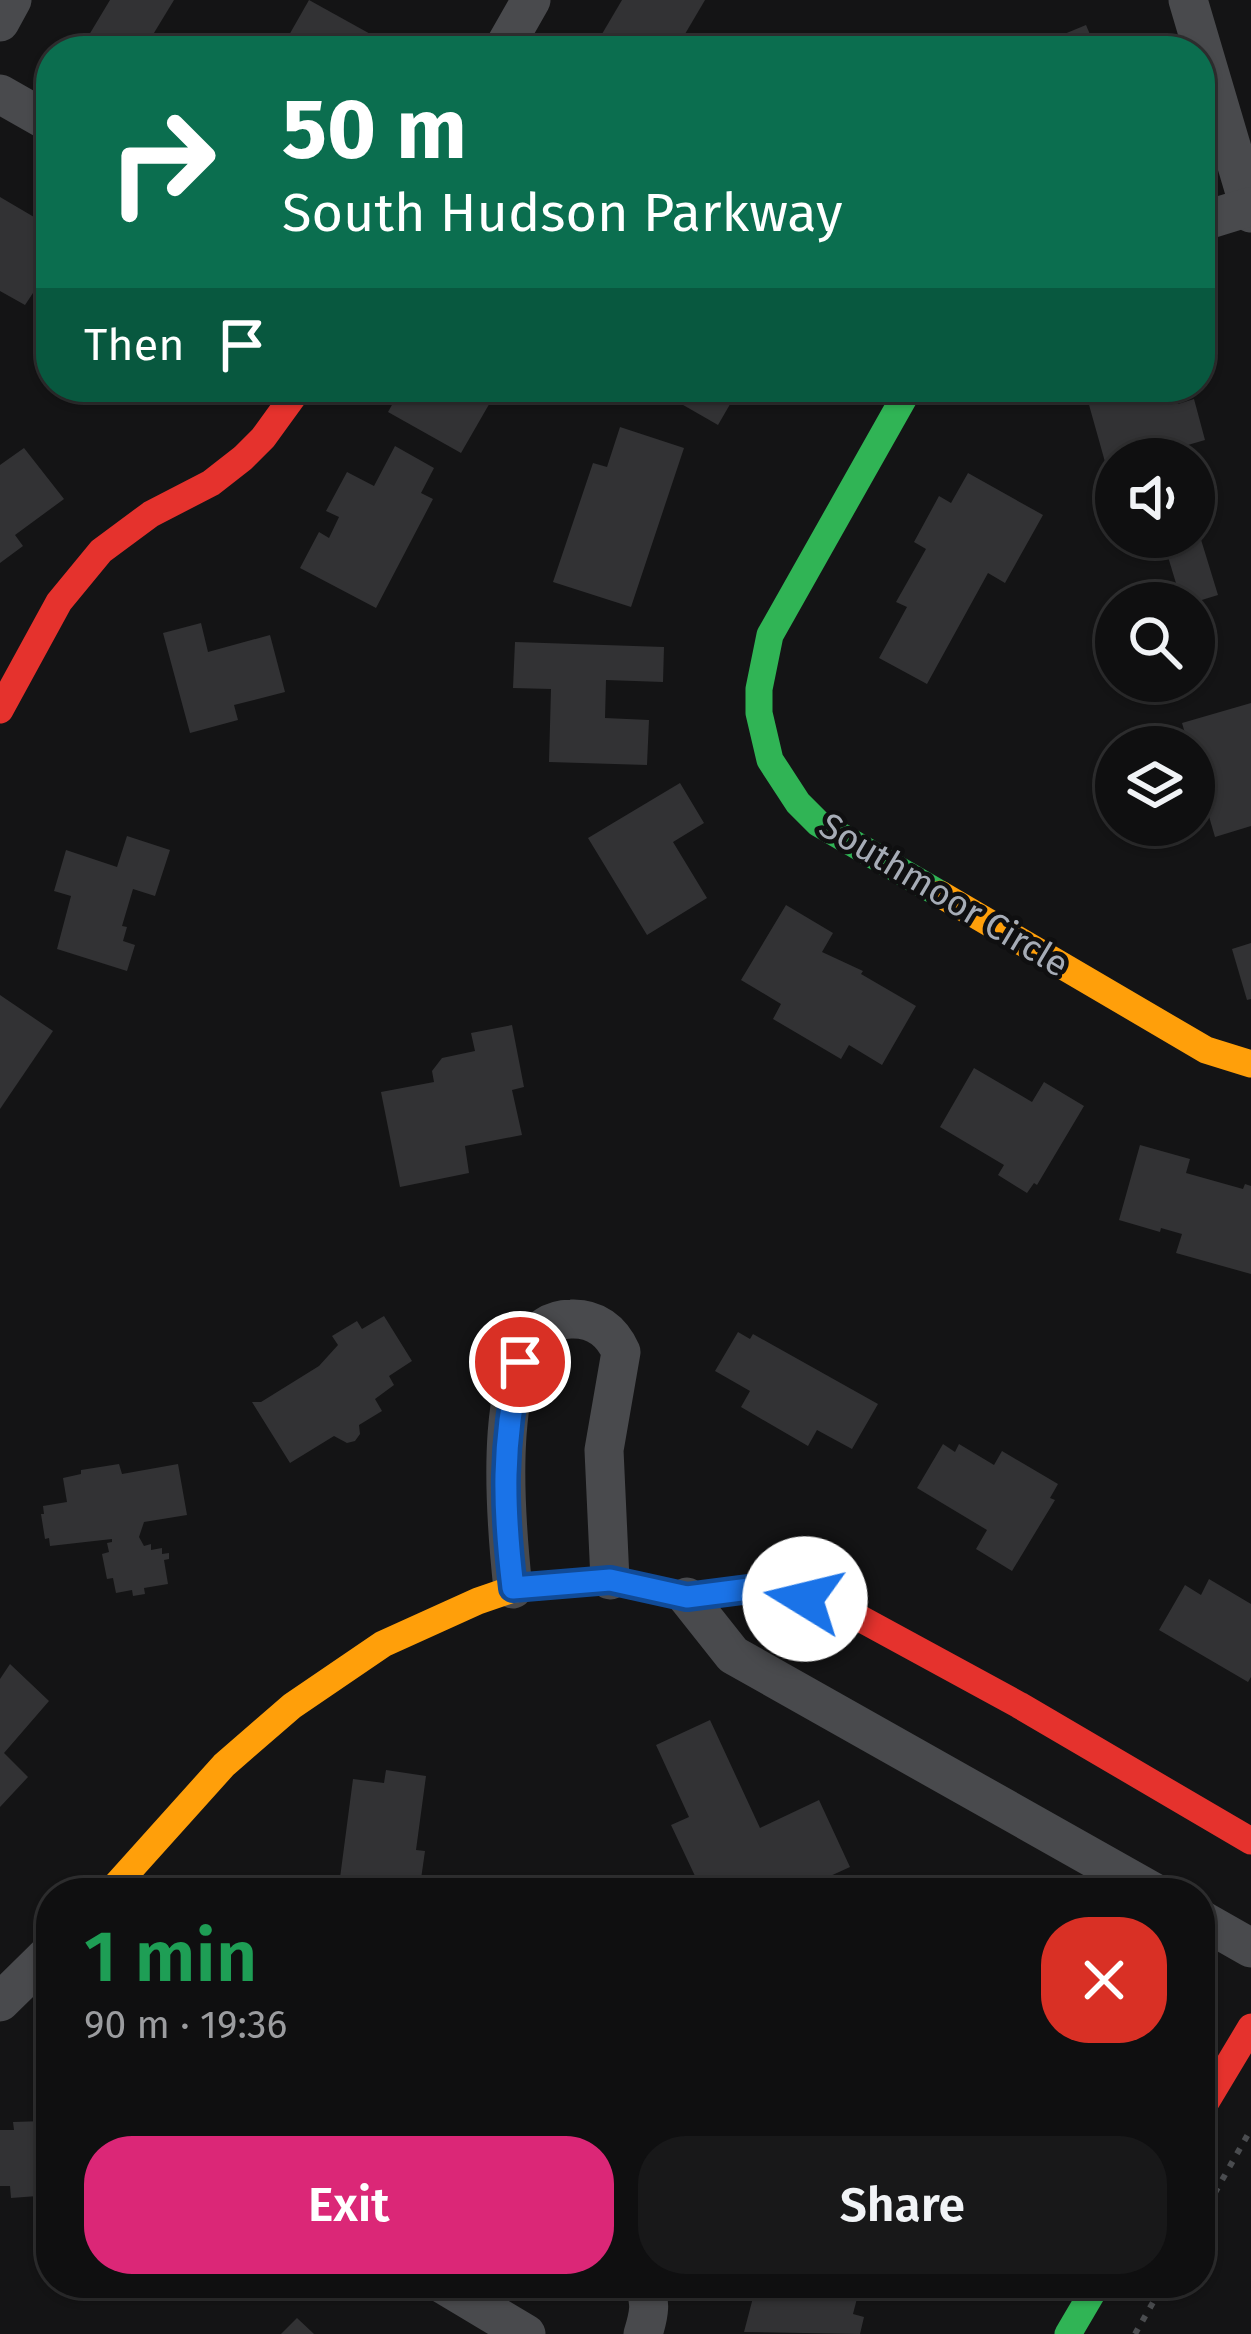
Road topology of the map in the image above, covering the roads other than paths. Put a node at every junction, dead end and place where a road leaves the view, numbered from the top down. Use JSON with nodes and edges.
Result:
{"nodes":[{"id":1,"x":12,"y":0,"type":"edge"},
{"id":2,"x":531,"y":0,"type":"edge"},
{"id":3,"x":1189,"y":0,"type":"edge"},
{"id":4,"x":0,"y":22,"type":"edge"},
{"id":5,"x":511,"y":36,"type":"edge"},
{"id":6,"x":1199,"y":36,"type":"edge"},
{"id":7,"x":1215,"y":90,"type":"edge"},
{"id":8,"x":0,"y":94,"type":"edge"},
{"id":9,"x":36,"y":114,"type":"edge"},
{"id":10,"x":1250,"y":210,"type":"edge"},
{"id":11,"x":1215,"y":218,"type":"edge"},
{"id":12,"x":289,"y":402,"type":"edge"},
{"id":13,"x":901,"y":402,"type":"edge"},
{"id":14,"x":10,"y":669,"type":"edge"},
{"id":15,"x":0,"y":710,"type":"edge"},
{"id":16,"x":1251,"y":1064,"type":"edge"},
{"id":17,"x":610,"y":1580,"type":"junction"},
{"id":18,"x":513,"y":1588,"type":"junction"},
{"id":19,"x":687,"y":1597,"type":"junction"},
{"id":20,"x":1251,"y":1841,"type":"edge"},
{"id":21,"x":122,"y":1878,"type":"edge"},
{"id":22,"x":1128,"y":1878,"type":"edge"},
{"id":23,"x":1215,"y":1927,"type":"edge"},
{"id":24,"x":1251,"y":1948,"type":"edge"},
{"id":25,"x":36,"y":1967,"type":"edge"},
{"id":26,"x":0,"y":2002,"type":"edge"},
{"id":27,"x":1251,"y":2027,"type":"edge"},
{"id":28,"x":1215,"y":2088,"type":"edge"},
{"id":29,"x":466,"y":2298,"type":"edge"},
{"id":30,"x":648,"y":2298,"type":"edge"},
{"id":31,"x":1090,"y":2298,"type":"edge"},
{"id":32,"x":526,"y":2334,"type":"edge"},
{"id":33,"x":643,"y":2334,"type":"edge"},
{"id":34,"x":1068,"y":2334,"type":"edge"}],
"edges":[{"from":1,"to":4,"type":"street"},
{"from":2,"to":5,"type":"street"},
{"from":3,"to":6,"type":"street"},
{"from":7,"to":10,"type":"street"},
{"from":8,"to":9,"type":"street"},
{"from":10,"to":11,"type":"street"},
{"from":12,"to":14,"type":"street"},
{"from":13,"to":16,"type":"street","name":"Southmoor Circle"},
{"from":14,"to":15,"type":"street"},
{"from":17,"to":18,"type":"street"},
{"from":17,"to":18,"type":"street"},
{"from":17,"to":19,"type":"street"},
{"from":18,"to":21,"type":"street"},
{"from":19,"to":20,"type":"street"},
{"from":19,"to":22,"type":"street"},
{"from":23,"to":24,"type":"street"},
{"from":25,"to":26,"type":"street"},
{"from":27,"to":28,"type":"street"},
{"from":29,"to":32,"type":"street"},
{"from":30,"to":33,"type":"street"},
{"from":31,"to":34,"type":"street"}]}
